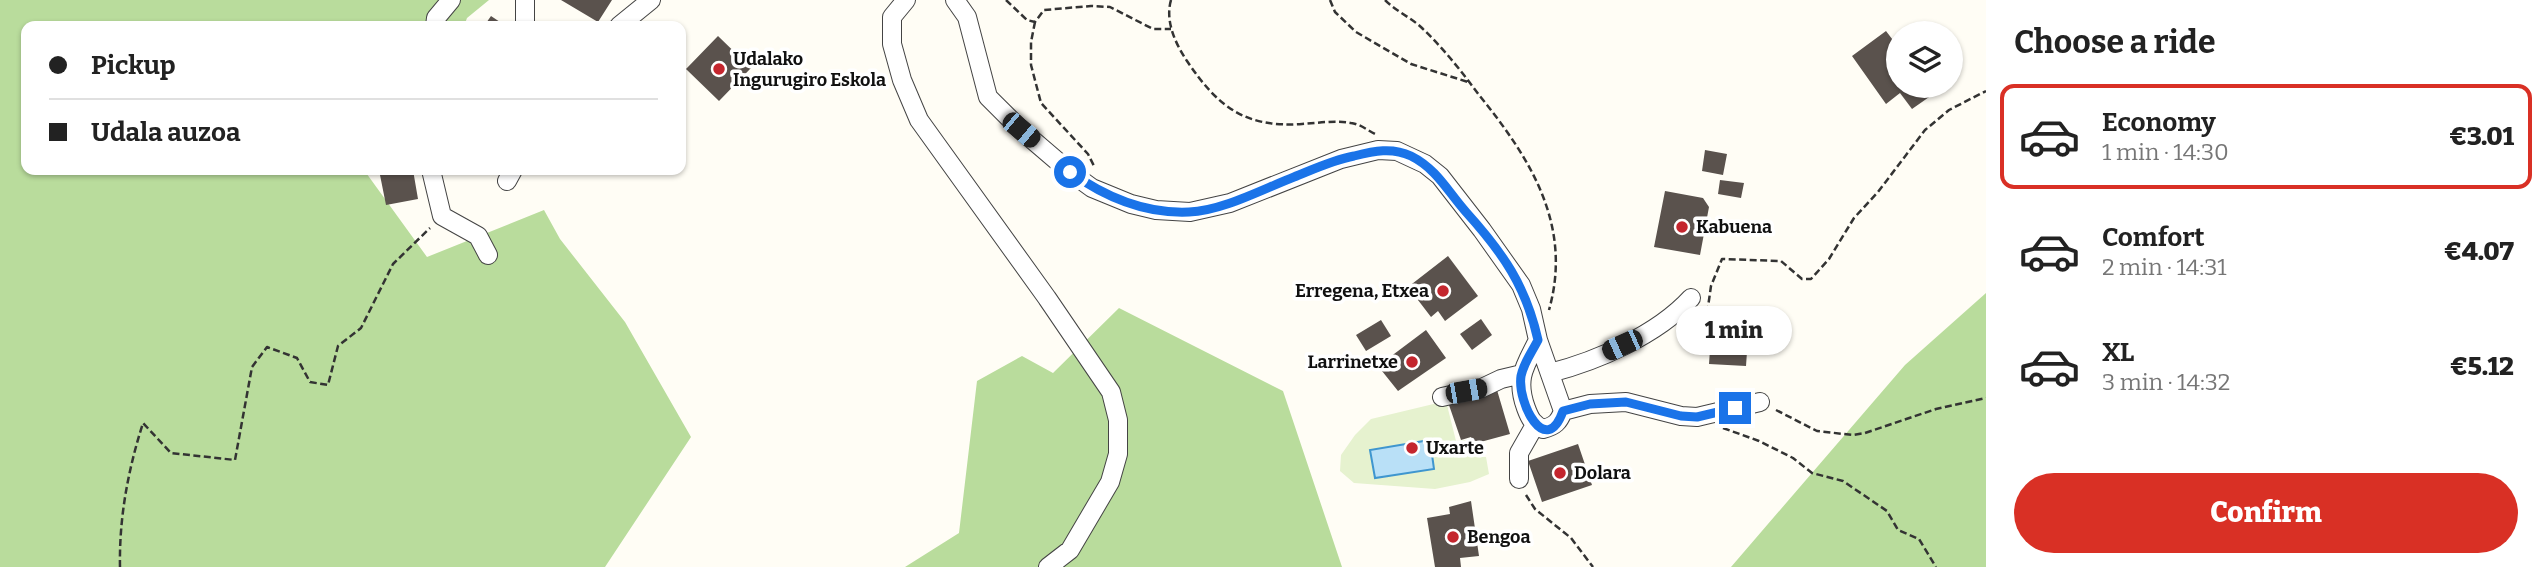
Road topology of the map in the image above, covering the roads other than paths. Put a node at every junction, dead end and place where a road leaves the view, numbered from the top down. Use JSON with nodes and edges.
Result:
{"nodes":[{"id":1,"x":452,"y":0,"type":"edge"},
{"id":2,"x":525,"y":0,"type":"edge"},
{"id":3,"x":651,"y":0,"type":"edge"},
{"id":4,"x":906,"y":0,"type":"edge"},
{"id":5,"x":955,"y":0,"type":"edge"},
{"id":6,"x":436,"y":21,"type":"edge"},
{"id":7,"x":525,"y":21,"type":"edge"},
{"id":8,"x":624,"y":21,"type":"edge"},
{"id":9,"x":432,"y":175,"type":"edge"},
{"id":10,"x":488,"y":255,"type":"dead end"},
{"id":11,"x":1691,"y":299,"type":"dead end"},
{"id":12,"x":1538,"y":340,"type":"junction"},
{"id":13,"x":1549,"y":373,"type":"junction"},
{"id":14,"x":1522,"y":374,"type":"junction"},
{"id":15,"x":1442,"y":397,"type":"dead end"},
{"id":16,"x":1760,"y":402,"type":"road end"},
{"id":17,"x":1563,"y":411,"type":"junction"},
{"id":18,"x":1535,"y":425,"type":"junction"},
{"id":19,"x":1519,"y":479,"type":"road end"},
{"id":20,"x":1048,"y":567,"type":"edge"}],
"edges":[{"from":1,"to":6,"type":"street"},
{"from":2,"to":7,"type":"street"},
{"from":3,"to":8,"type":"street"},
{"from":4,"to":20,"type":"street"},
{"from":5,"to":12,"type":"street"},
{"from":9,"to":10,"type":"street"},
{"from":11,"to":13,"type":"street"},
{"from":12,"to":13,"type":"street"},
{"from":12,"to":14,"type":"street"},
{"from":13,"to":17,"type":"street"},
{"from":14,"to":15,"type":"street"},
{"from":14,"to":18,"type":"street"},
{"from":16,"to":17,"type":"street"},
{"from":17,"to":18,"type":"street"},
{"from":18,"to":19,"type":"street"}]}
